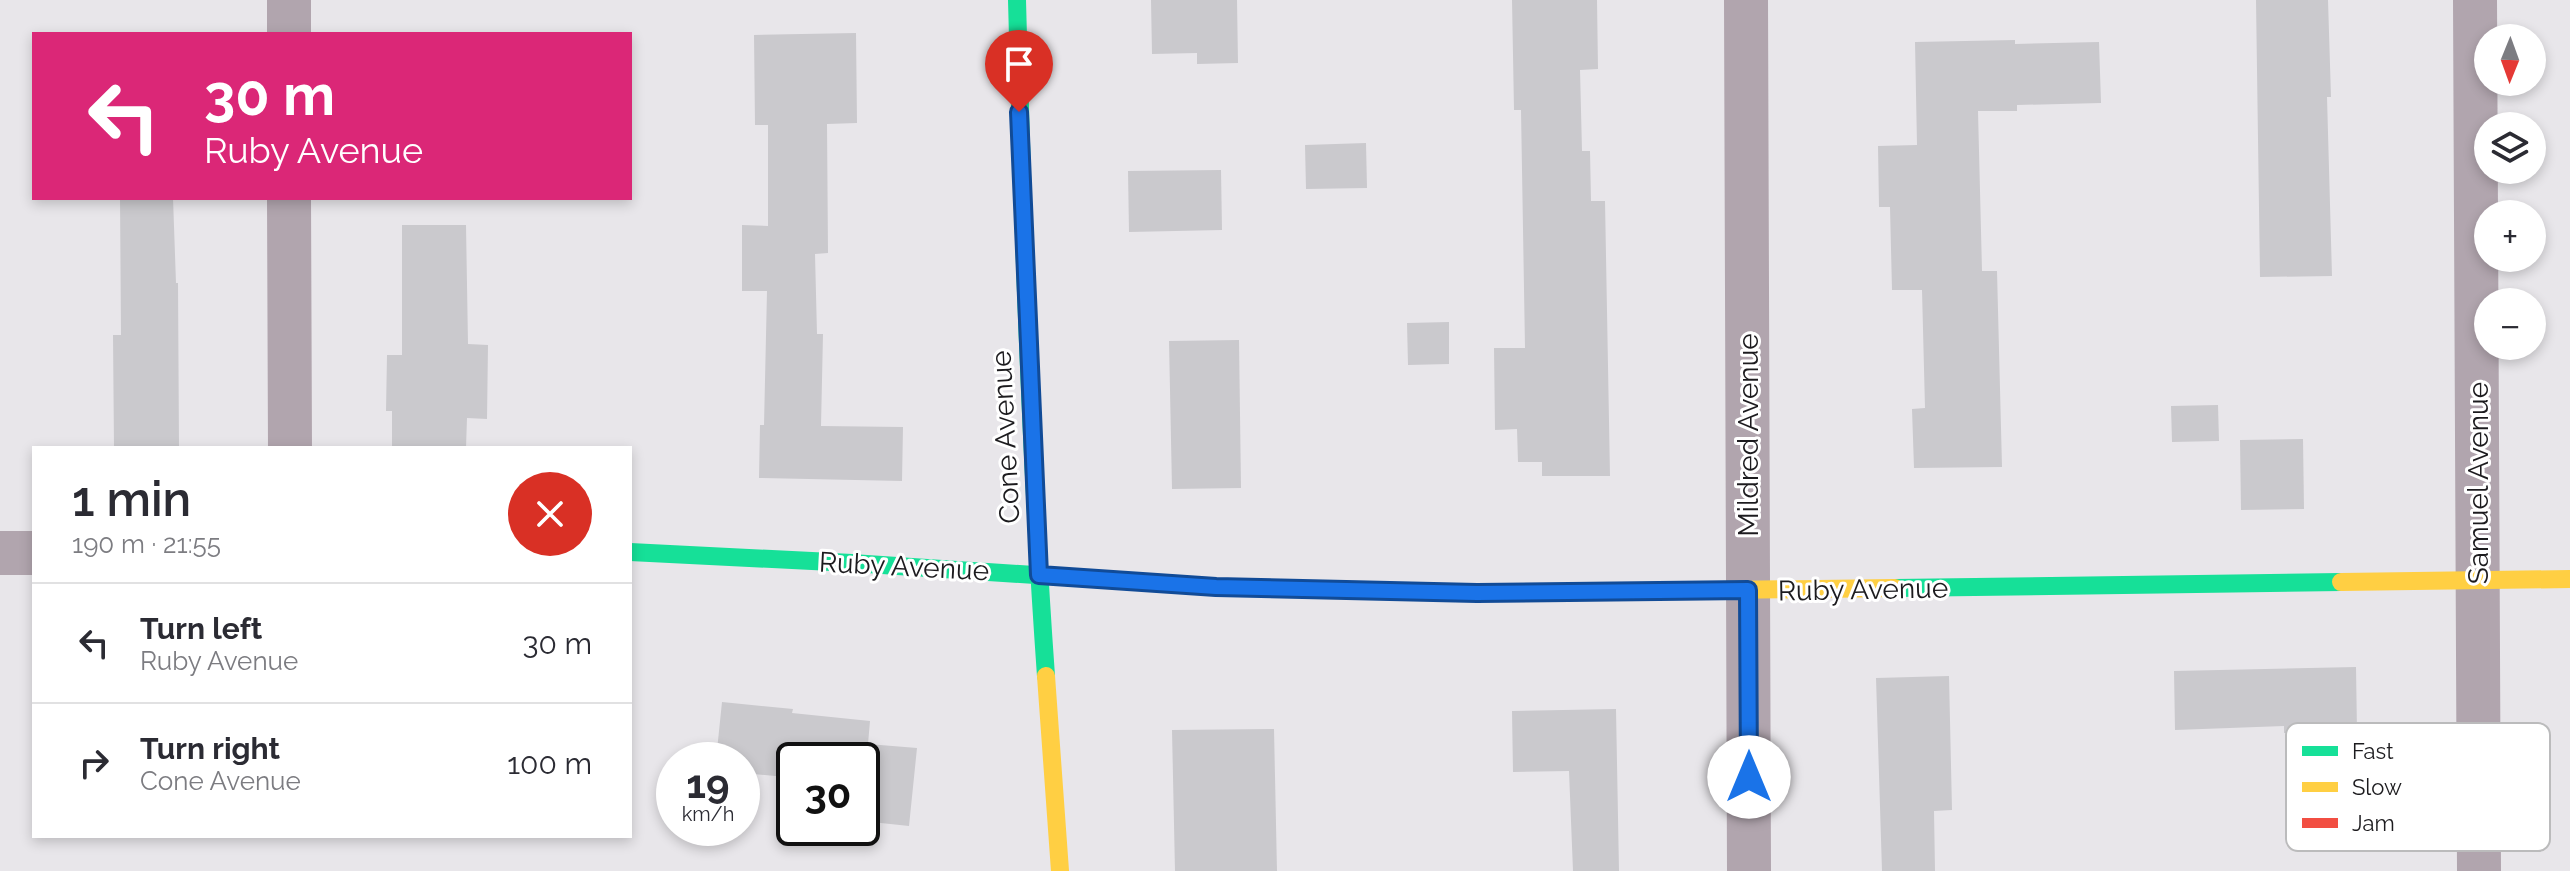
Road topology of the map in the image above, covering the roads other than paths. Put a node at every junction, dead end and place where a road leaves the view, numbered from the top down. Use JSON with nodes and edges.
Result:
{"nodes":[{"id":1,"x":289,"y":0,"type":"edge"},
{"id":2,"x":1017,"y":0,"type":"edge"},
{"id":3,"x":1746,"y":0,"type":"edge"},
{"id":4,"x":2475,"y":0,"type":"edge"},
{"id":5,"x":289,"y":32,"type":"edge"},
{"id":6,"x":289,"y":200,"type":"edge"},
{"id":7,"x":290,"y":446,"type":"edge"},
{"id":8,"x":632,"y":552,"type":"edge"},
{"id":9,"x":0,"y":553,"type":"edge"},
{"id":10,"x":32,"y":553,"type":"edge"},
{"id":11,"x":1039,"y":575,"type":"junction"},
{"id":12,"x":2570,"y":579,"type":"edge"},
{"id":13,"x":2478,"y":581,"type":"junction"},
{"id":14,"x":1748,"y":590,"type":"junction"},
{"id":15,"x":2478,"y":723,"type":"edge"},
{"id":16,"x":2479,"y":851,"type":"edge"},
{"id":17,"x":1060,"y":871,"type":"edge"},
{"id":18,"x":1749,"y":871,"type":"edge"},
{"id":19,"x":2479,"y":871,"type":"edge"}],
"edges":[{"from":1,"to":5,"type":"street"},
{"from":2,"to":11,"type":"street","name":"Cone Avenue"},
{"from":3,"to":14,"type":"street","name":"Mildred Avenue"},
{"from":4,"to":13,"type":"street","name":"Samuel Avenue"},
{"from":6,"to":7,"type":"street"},
{"from":8,"to":11,"type":"street","name":"Ruby Avenue"},
{"from":9,"to":10,"type":"street"},
{"from":11,"to":14,"type":"street","name":"Ruby Avenue"},
{"from":11,"to":17,"type":"street","name":"Cone Avenue"},
{"from":12,"to":13,"type":"street","name":"Ruby Avenue"},
{"from":13,"to":14,"type":"street","name":"Ruby Avenue"},
{"from":13,"to":15,"type":"street","name":"Samuel Avenue"},
{"from":14,"to":18,"type":"street","name":"Mildred Avenue"},
{"from":16,"to":19,"type":"street","name":"Samuel Avenue"}]}
